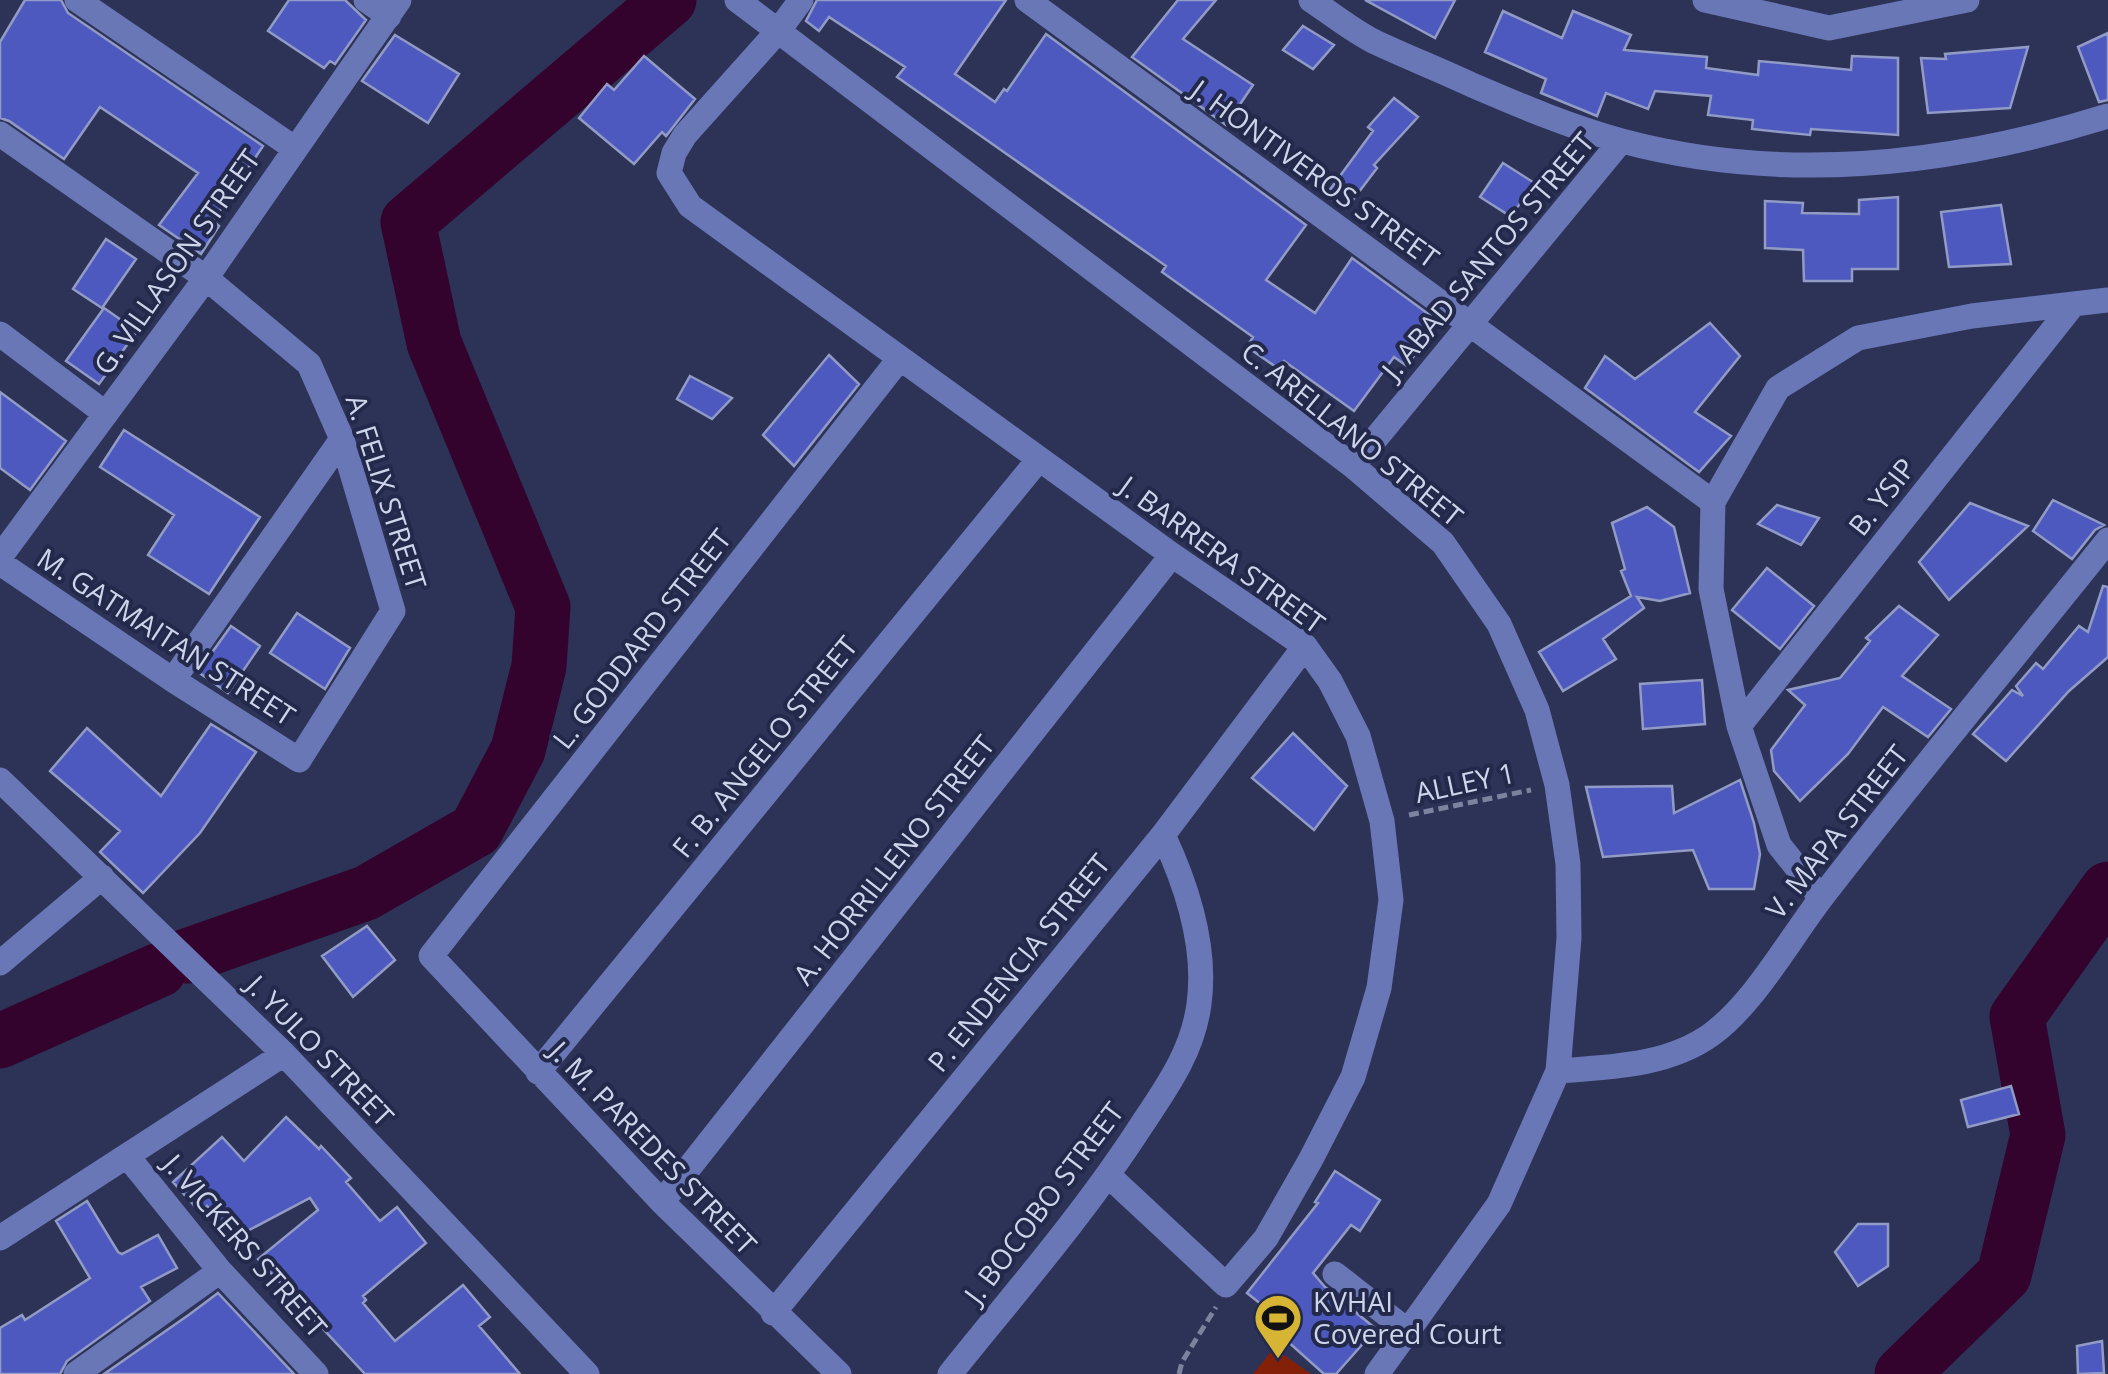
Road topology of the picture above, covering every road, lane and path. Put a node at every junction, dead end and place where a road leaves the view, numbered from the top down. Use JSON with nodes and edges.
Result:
{"nodes":[{"id":1,"x":76,"y":0,"type":"edge"},
{"id":2,"x":366,"y":0,"type":"edge"},
{"id":3,"x":737,"y":0,"type":"edge"},
{"id":4,"x":801,"y":0,"type":"edge"},
{"id":5,"x":1027,"y":0,"type":"edge"},
{"id":6,"x":1312,"y":0,"type":"edge"},
{"id":7,"x":1705,"y":0,"type":"edge"},
{"id":8,"x":1967,"y":0,"type":"edge"},
{"id":9,"x":394,"y":8,"type":"edge"},
{"id":10,"x":779,"y":30,"type":"junction"},
{"id":11,"x":2108,"y":116,"type":"edge"},
{"id":12,"x":0,"y":134,"type":"edge"},
{"id":13,"x":1621,"y":141,"type":"junction"},
{"id":14,"x":294,"y":148,"type":"junction"},
{"id":15,"x":206,"y":278,"type":"junction"},
{"id":16,"x":2108,"y":300,"type":"edge"},
{"id":17,"x":2072,"y":306,"type":"junction"},
{"id":18,"x":1470,"y":324,"type":"junction"},
{"id":19,"x":0,"y":334,"type":"edge"},
{"id":20,"x":900,"y":358,"type":"junction"},
{"id":21,"x":106,"y":414,"type":"junction"},
{"id":22,"x":342,"y":439,"type":"junction"},
{"id":23,"x":1039,"y":459,"type":"junction"},
{"id":24,"x":1353,"y":466,"type":"junction"},
{"id":25,"x":1713,"y":502,"type":"junction"},
{"id":26,"x":2108,"y":540,"type":"edge"},
{"id":27,"x":1172,"y":555,"type":"junction"},
{"id":28,"x":0,"y":560,"type":"edge"},
{"id":29,"x":1304,"y":646,"type":"junction"},
{"id":30,"x":172,"y":680,"type":"junction"},
{"id":31,"x":1739,"y":726,"type":"junction"},
{"id":32,"x":299,"y":760,"type":"joint"},
{"id":33,"x":0,"y":780,"type":"edge"},
{"id":34,"x":1557,"y":785,"type":"junction"},
{"id":35,"x":1382,"y":820,"type":"junction"},
{"id":36,"x":1162,"y":835,"type":"junction"},
{"id":37,"x":102,"y":877,"type":"junction"},
{"id":38,"x":1821,"y":898,"type":"junction"},
{"id":39,"x":432,"y":956,"type":"joint"},
{"id":40,"x":0,"y":963,"type":"edge"},
{"id":41,"x":284,"y":1054,"type":"junction"},
{"id":42,"x":1558,"y":1071,"type":"junction"},
{"id":43,"x":538,"y":1072,"type":"junction"},
{"id":44,"x":128,"y":1157,"type":"junction"},
{"id":45,"x":1108,"y":1176,"type":"junction"},
{"id":46,"x":662,"y":1202,"type":"junction"},
{"id":47,"x":0,"y":1238,"type":"edge"},
{"id":48,"x":220,"y":1272,"type":"junction"},
{"id":49,"x":1336,"y":1274,"type":"dead end"},
{"id":50,"x":1226,"y":1284,"type":"junction"},
{"id":51,"x":773,"y":1313,"type":"junction"},
{"id":52,"x":1409,"y":1332,"type":"junction"},
{"id":53,"x":76,"y":1374,"type":"edge"},
{"id":54,"x":316,"y":1374,"type":"edge"},
{"id":55,"x":587,"y":1374,"type":"edge"},
{"id":56,"x":839,"y":1374,"type":"edge"},
{"id":57,"x":950,"y":1374,"type":"edge"},
{"id":58,"x":1179,"y":1374,"type":"edge"},
{"id":59,"x":1377,"y":1374,"type":"edge"}],
"edges":[{"from":1,"to":14,"type":"street"},
{"from":2,"to":9,"type":"street"},
{"from":3,"to":10,"type":"street","name":"C. ARELLANO STREET"},
{"from":4,"to":10,"type":"street"},
{"from":5,"to":18,"type":"street","name":"J. HONTIVEROS STREET"},
{"from":6,"to":13,"type":"street"},
{"from":7,"to":8,"type":"street"},
{"from":9,"to":14,"type":"street","name":"G. VILLASON STREET"},
{"from":10,"to":20,"type":"street","name":"J. BARRERA STREET"},
{"from":10,"to":24,"type":"street","name":"C. ARELLANO STREET"},
{"from":11,"to":13,"type":"street","name":"J. ABAD SANTOS STREET"},
{"from":12,"to":15,"type":"street","name":"A. FELIX STREET"},
{"from":13,"to":18,"type":"street","name":"J. ABAD SANTOS STREET"},
{"from":14,"to":15,"type":"street","name":"G. VILLASON STREET"},
{"from":15,"to":21,"type":"street","name":"G. VILLASON STREET"},
{"from":15,"to":22,"type":"street","name":"A. FELIX STREET"},
{"from":16,"to":17,"type":"street"},
{"from":17,"to":25,"type":"street"},
{"from":17,"to":31,"type":"street","name":"B. YSIP"},
{"from":18,"to":24,"type":"street","name":"J. ABAD SANTOS STREET"},
{"from":18,"to":25,"type":"street","name":"J. HONTIVEROS STREET"},
{"from":19,"to":21,"type":"street"},
{"from":20,"to":23,"type":"street","name":"J. BARRERA STREET"},
{"from":20,"to":39,"type":"street","name":"L. GODDARD STREET"},
{"from":21,"to":28,"type":"street","name":"G. VILLASON STREET"},
{"from":22,"to":30,"type":"street"},
{"from":22,"to":32,"type":"street","name":"A. FELIX STREET"},
{"from":23,"to":27,"type":"street","name":"J. BARRERA STREET"},
{"from":23,"to":43,"type":"street","name":"F. B. ANGELO STREET"},
{"from":24,"to":34,"type":"street","name":"C. ARELLANO STREET"},
{"from":25,"to":31,"type":"street"},
{"from":26,"to":38,"type":"street","name":"V. MAPA STREET"},
{"from":27,"to":29,"type":"street","name":"J. BARRERA STREET"},
{"from":27,"to":46,"type":"street","name":"A. HORRILLENO STREET"},
{"from":28,"to":30,"type":"street","name":"M. GATMAITAN STREET"},
{"from":29,"to":35,"type":"street","name":"J. BARRERA STREET"},
{"from":29,"to":36,"type":"street","name":"P. ENDENCIA STREET"},
{"from":30,"to":32,"type":"street","name":"M. GATMAITAN STREET"},
{"from":31,"to":38,"type":"street"},
{"from":33,"to":37,"type":"street","name":"J. YULO STREET"},
{"from":34,"to":35,"type":"path","name":"ALLEY 1"},
{"from":34,"to":42,"type":"street","name":"C. ARELLANO STREET"},
{"from":35,"to":50,"type":"street","name":"J. BARRERA STREET"},
{"from":36,"to":45,"type":"street","name":"J. BOCOBO STREET"},
{"from":36,"to":51,"type":"street","name":"P. ENDENCIA STREET"},
{"from":37,"to":40,"type":"street"},
{"from":37,"to":41,"type":"street","name":"J. YULO STREET"},
{"from":38,"to":42,"type":"street","name":"V. MAPA STREET"},
{"from":39,"to":43,"type":"street","name":"J. M. PAREDES STREET"},
{"from":41,"to":44,"type":"street"},
{"from":41,"to":55,"type":"street","name":"J. YULO STREET"},
{"from":42,"to":52,"type":"street","name":"C. ARELLANO STREET"},
{"from":43,"to":46,"type":"street","name":"J. M. PAREDES STREET"},
{"from":44,"to":47,"type":"street"},
{"from":44,"to":48,"type":"street","name":"J. VICKERS STREET"},
{"from":45,"to":50,"type":"street"},
{"from":45,"to":57,"type":"street","name":"J. BOCOBO STREET"},
{"from":46,"to":51,"type":"street","name":"J. M. PAREDES STREET"},
{"from":48,"to":53,"type":"street"},
{"from":48,"to":54,"type":"street","name":"J. VICKERS STREET"},
{"from":49,"to":52,"type":"street"},
{"from":50,"to":58,"type":"path"},
{"from":51,"to":56,"type":"street","name":"J. M. PAREDES STREET"},
{"from":52,"to":59,"type":"street","name":"C. ARELLANO STREET"}]}
